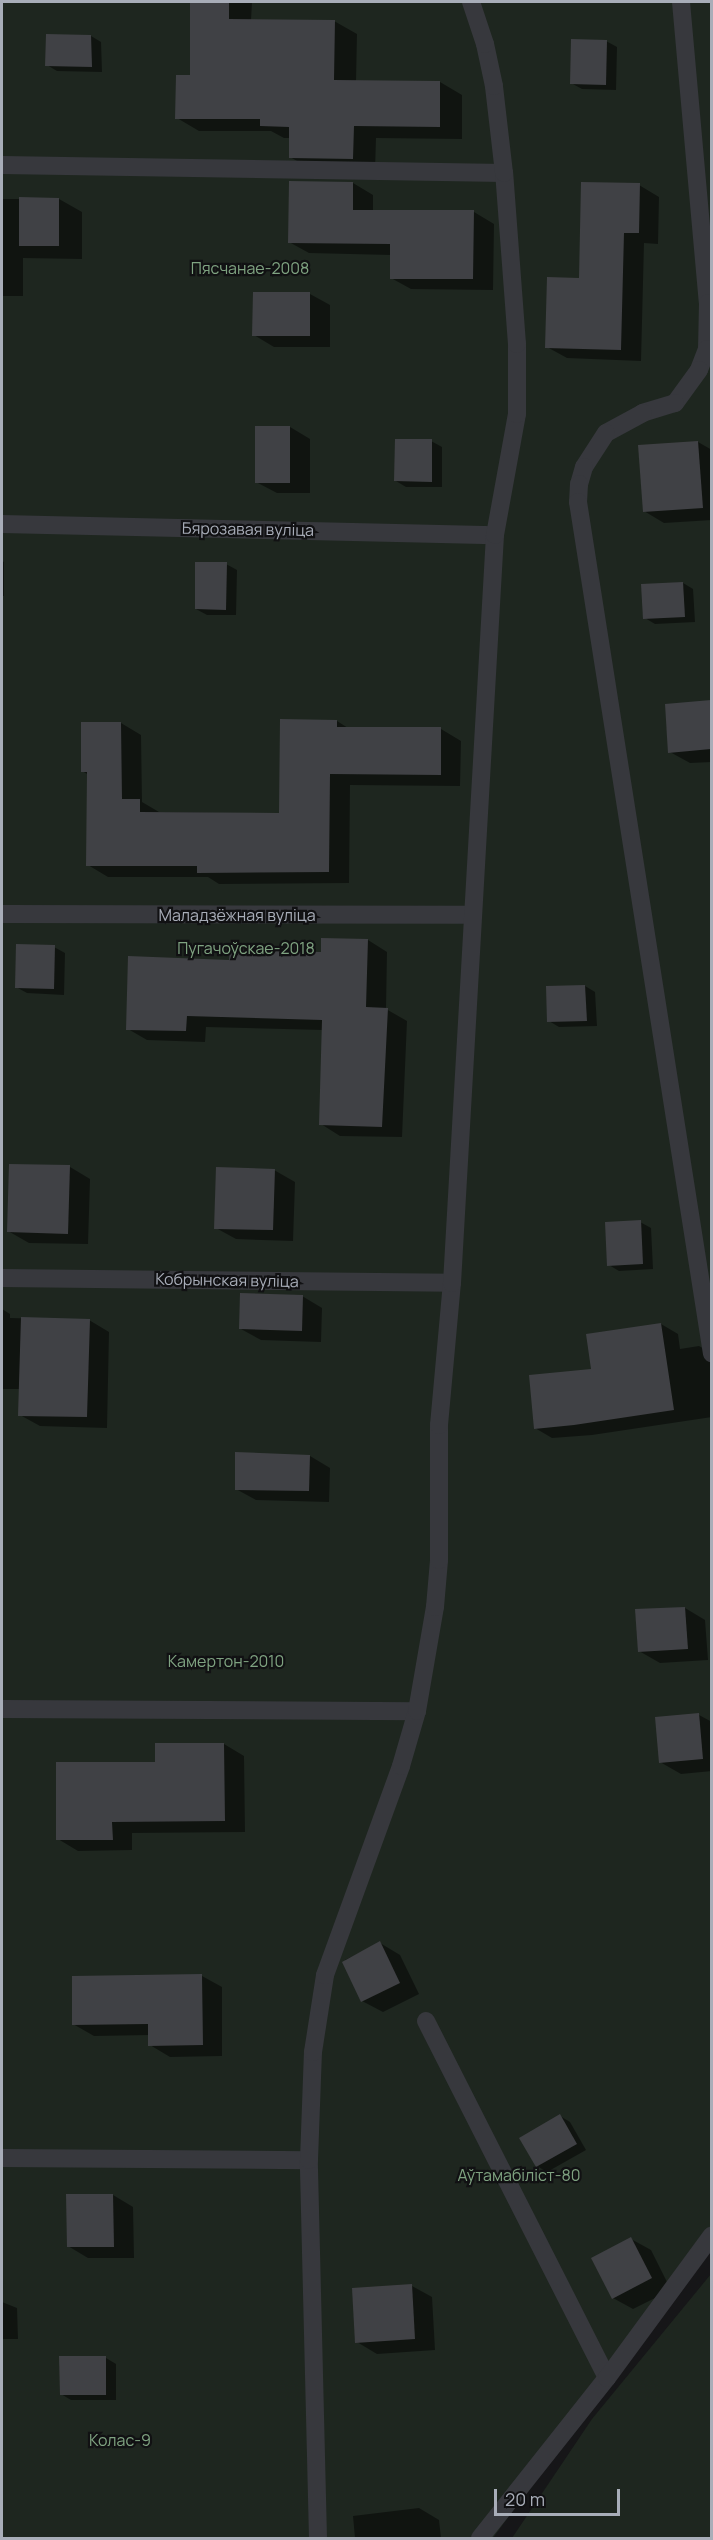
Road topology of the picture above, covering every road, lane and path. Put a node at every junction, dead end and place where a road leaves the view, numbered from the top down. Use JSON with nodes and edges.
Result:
{"nodes":[{"id":1,"x":471,"y":2,"type":"edge"},
{"id":2,"x":681,"y":2,"type":"edge"},
{"id":3,"x":2,"y":165,"type":"edge"},
{"id":4,"x":504,"y":172,"type":"junction"},
{"id":5,"x":2,"y":524,"type":"edge"},
{"id":6,"x":495,"y":535,"type":"junction"},
{"id":7,"x":2,"y":914,"type":"edge"},
{"id":8,"x":472,"y":915,"type":"junction"},
{"id":9,"x":2,"y":1278,"type":"edge"},
{"id":10,"x":452,"y":1282,"type":"junction"},
{"id":11,"x":711,"y":1354,"type":"edge"},
{"id":12,"x":2,"y":1709,"type":"edge"},
{"id":13,"x":417,"y":1712,"type":"junction"},
{"id":14,"x":426,"y":2021,"type":"dead end"},
{"id":15,"x":2,"y":2158,"type":"edge"},
{"id":16,"x":309,"y":2160,"type":"junction"},
{"id":17,"x":711,"y":2235,"type":"edge"},
{"id":18,"x":607,"y":2378,"type":"junction"},
{"id":19,"x":318,"y":2538,"type":"edge"},
{"id":20,"x":480,"y":2538,"type":"edge"}],
"edges":[{"from":1,"to":4,"type":"lane"},
{"from":2,"to":11,"type":"lane"},
{"from":3,"to":4,"type":"lane"},
{"from":4,"to":6,"type":"lane"},
{"from":5,"to":6,"type":"lane","name":"Бярозавая вуліца"},
{"from":6,"to":8,"type":"lane"},
{"from":7,"to":8,"type":"lane","name":"Маладзёжная вуліца"},
{"from":8,"to":10,"type":"lane"},
{"from":9,"to":10,"type":"lane","name":"Кобрынская вуліца"},
{"from":10,"to":13,"type":"lane"},
{"from":12,"to":13,"type":"lane"},
{"from":13,"to":16,"type":"lane"},
{"from":14,"to":18,"type":"lane"},
{"from":15,"to":16,"type":"lane"},
{"from":16,"to":19,"type":"lane"},
{"from":17,"to":18,"type":"lane"},
{"from":18,"to":20,"type":"lane"}]}
